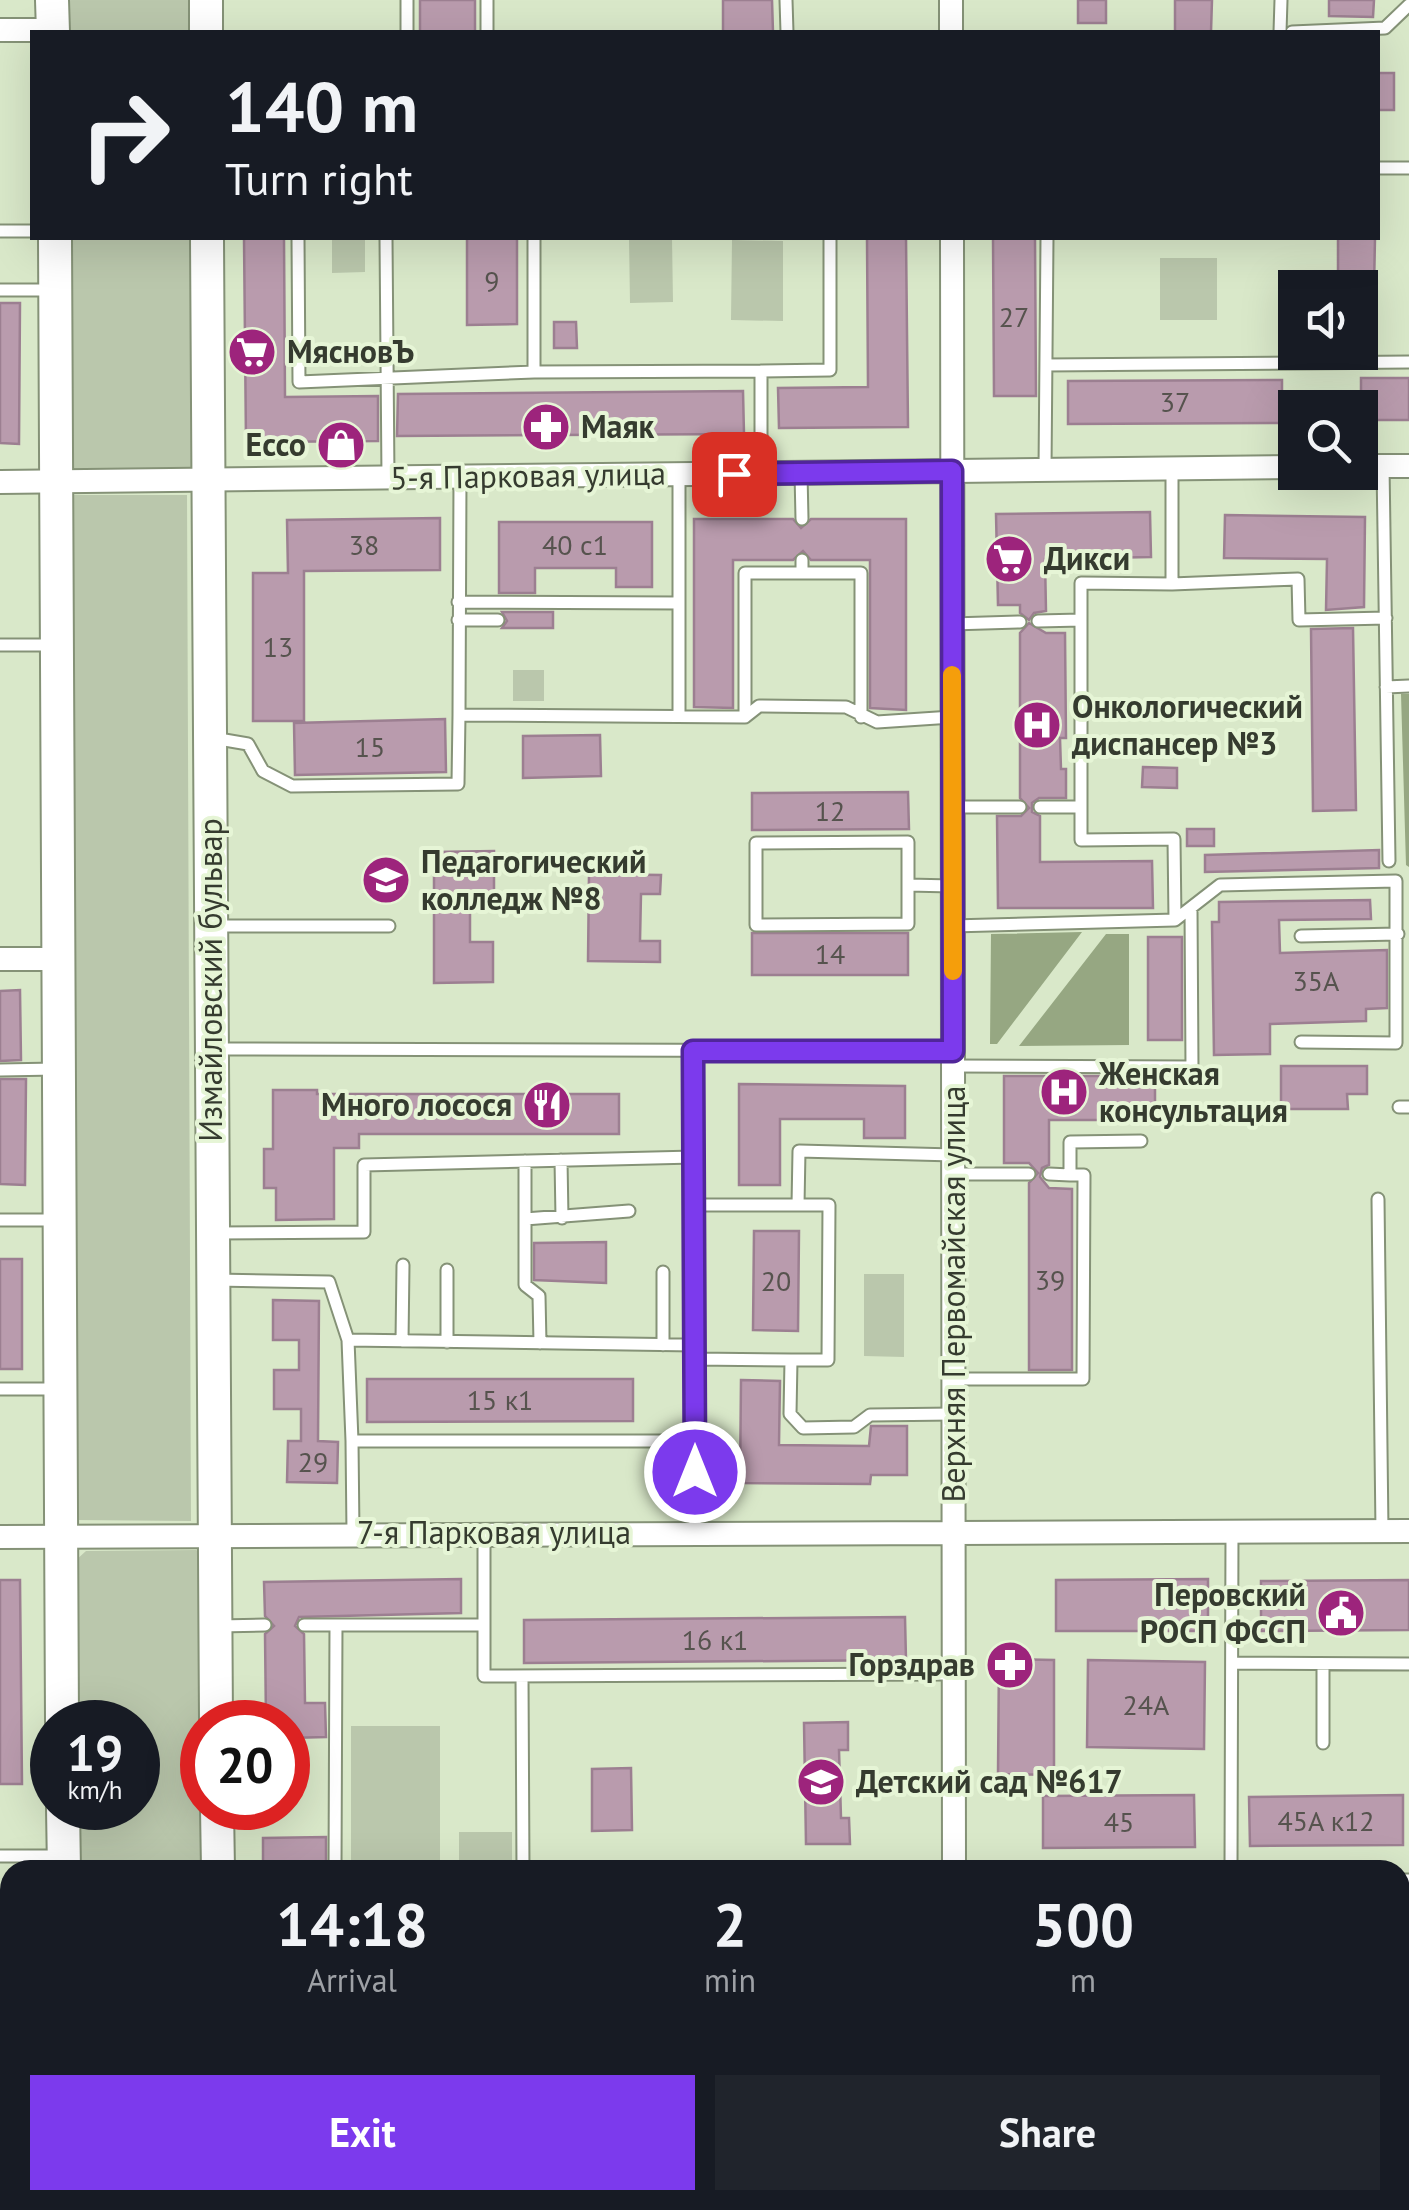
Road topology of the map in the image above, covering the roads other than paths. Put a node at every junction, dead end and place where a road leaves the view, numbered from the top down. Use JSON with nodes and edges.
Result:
{"nodes":[{"id":1,"x":206,"y":0,"type":"edge"},
{"id":2,"x":407,"y":0,"type":"edge"},
{"id":3,"x":487,"y":0,"type":"edge"},
{"id":4,"x":786,"y":0,"type":"edge"},
{"id":5,"x":951,"y":0,"type":"edge"},
{"id":6,"x":1280,"y":0,"type":"edge"},
{"id":7,"x":1409,"y":5,"type":"edge"},
{"id":8,"x":53,"y":21,"type":"edge"},
{"id":9,"x":0,"y":30,"type":"edge"},
{"id":10,"x":206,"y":30,"type":"edge"},
{"id":11,"x":407,"y":30,"type":"edge"},
{"id":12,"x":487,"y":30,"type":"edge"},
{"id":13,"x":787,"y":30,"type":"edge"},
{"id":14,"x":951,"y":30,"type":"edge"},
{"id":15,"x":1280,"y":30,"type":"edge"},
{"id":16,"x":1338,"y":30,"type":"edge"},
{"id":17,"x":1380,"y":168,"type":"edge"},
{"id":18,"x":1409,"y":168,"type":"edge"},
{"id":19,"x":30,"y":231,"type":"edge"},
{"id":20,"x":0,"y":232,"type":"edge"},
{"id":21,"x":55,"y":240,"type":"edge"},
{"id":22,"x":207,"y":240,"type":"edge"},
{"id":23,"x":298,"y":240,"type":"edge"},
{"id":24,"x":386,"y":240,"type":"edge"},
{"id":25,"x":534,"y":240,"type":"edge"},
{"id":26,"x":830,"y":240,"type":"edge"},
{"id":27,"x":952,"y":240,"type":"edge"},
{"id":28,"x":1047,"y":240,"type":"edge"},
{"id":29,"x":0,"y":290,"type":"edge"},
{"id":30,"x":55,"y":290,"type":"junction"},
{"id":31,"x":1278,"y":359,"type":"edge"},
{"id":32,"x":1378,"y":360,"type":"edge"},
{"id":33,"x":1409,"y":362,"type":"edge"},
{"id":34,"x":1046,"y":365,"type":"junction"},
{"id":35,"x":760,"y":371,"type":"junction"},
{"id":36,"x":534,"y":372,"type":"junction"},
{"id":37,"x":387,"y":378,"type":"junction"},
{"id":38,"x":1378,"y":466,"type":"edge"},
{"id":39,"x":1409,"y":466,"type":"edge"},
{"id":40,"x":1278,"y":467,"type":"edge"},
{"id":41,"x":1172,"y":468,"type":"junction"},
{"id":42,"x":1045,"y":470,"type":"junction"},
{"id":43,"x":952,"y":471,"type":"junction"},
{"id":44,"x":761,"y":473,"type":"junction"},
{"id":45,"x":801,"y":473,"type":"junction"},
{"id":46,"x":679,"y":474,"type":"junction"},
{"id":47,"x":388,"y":478,"type":"junction"},
{"id":48,"x":460,"y":478,"type":"junction"},
{"id":49,"x":207,"y":481,"type":"junction"},
{"id":50,"x":0,"y":482,"type":"edge"},
{"id":51,"x":56,"y":482,"type":"junction"},
{"id":52,"x":1374,"y":490,"type":"edge"},
{"id":53,"x":802,"y":519,"type":"dead end"},
{"id":54,"x":1172,"y":584,"type":"junction"},
{"id":55,"x":458,"y":602,"type":"junction"},
{"id":56,"x":679,"y":603,"type":"junction"},
{"id":57,"x":1386,"y":618,"type":"junction"},
{"id":58,"x":458,"y":620,"type":"junction"},
{"id":59,"x":498,"y":620,"type":"dead end"},
{"id":60,"x":1081,"y":620,"type":"junction"},
{"id":61,"x":1038,"y":621,"type":"dead end"},
{"id":62,"x":1020,"y":622,"type":"dead end"},
{"id":63,"x":952,"y":624,"type":"junction"},
{"id":64,"x":0,"y":644,"type":"edge"},
{"id":65,"x":56,"y":644,"type":"junction"},
{"id":66,"x":1409,"y":686,"type":"edge"},
{"id":67,"x":1386,"y":687,"type":"junction"},
{"id":68,"x":679,"y":713,"type":"junction"},
{"id":69,"x":459,"y":714,"type":"junction"},
{"id":70,"x":952,"y":716,"type":"junction"},
{"id":71,"x":745,"y":717,"type":"junction"},
{"id":72,"x":861,"y":717,"type":"junction"},
{"id":73,"x":209,"y":738,"type":"junction"},
{"id":74,"x":952,"y":807,"type":"junction"},
{"id":75,"x":1020,"y":807,"type":"dead end"},
{"id":76,"x":1040,"y":807,"type":"dead end"},
{"id":77,"x":1081,"y":807,"type":"junction"},
{"id":78,"x":1389,"y":861,"type":"dead end"},
{"id":79,"x":908,"y":886,"type":"junction"},
{"id":80,"x":952,"y":886,"type":"junction"},
{"id":81,"x":1191,"y":908,"type":"junction"},
{"id":82,"x":1174,"y":920,"type":"junction"},
{"id":83,"x":211,"y":926,"type":"junction"},
{"id":84,"x":389,"y":926,"type":"dead end"},
{"id":85,"x":952,"y":926,"type":"junction"},
{"id":86,"x":1398,"y":934,"type":"junction"},
{"id":87,"x":1301,"y":936,"type":"dead end"},
{"id":88,"x":0,"y":959,"type":"edge"},
{"id":89,"x":58,"y":959,"type":"junction"},
{"id":90,"x":1301,"y":1042,"type":"dead end"},
{"id":91,"x":212,"y":1049,"type":"junction"},
{"id":92,"x":693,"y":1051,"type":"junction"},
{"id":93,"x":953,"y":1058,"type":"junction"},
{"id":94,"x":59,"y":1069,"type":"junction"},
{"id":95,"x":0,"y":1070,"type":"edge"},
{"id":96,"x":1141,"y":1141,"type":"dead end"},
{"id":97,"x":694,"y":1157,"type":"junction"},
{"id":98,"x":561,"y":1160,"type":"junction"},
{"id":99,"x":525,"y":1161,"type":"junction"},
{"id":100,"x":954,"y":1164,"type":"junction"},
{"id":101,"x":1029,"y":1174,"type":"dead end"},
{"id":102,"x":1048,"y":1174,"type":"dead end"},
{"id":103,"x":1070,"y":1174,"type":"junction"},
{"id":104,"x":1378,"y":1199,"type":"dead end"},
{"id":105,"x":694,"y":1205,"type":"junction"},
{"id":106,"x":798,"y":1205,"type":"junction"},
{"id":107,"x":629,"y":1212,"type":"dead end"},
{"id":108,"x":562,"y":1218,"type":"junction"},
{"id":109,"x":525,"y":1219,"type":"junction"},
{"id":110,"x":0,"y":1220,"type":"edge"},
{"id":111,"x":60,"y":1220,"type":"junction"},
{"id":112,"x":213,"y":1233,"type":"junction"},
{"id":113,"x":403,"y":1265,"type":"dead end"},
{"id":114,"x":448,"y":1270,"type":"dead end"},
{"id":115,"x":663,"y":1272,"type":"dead end"},
{"id":116,"x":212,"y":1280,"type":"junction"},
{"id":117,"x":348,"y":1340,"type":"junction"},
{"id":118,"x":402,"y":1341,"type":"junction"},
{"id":119,"x":447,"y":1342,"type":"junction"},
{"id":120,"x":540,"y":1343,"type":"junction"},
{"id":121,"x":663,"y":1345,"type":"junction"},
{"id":122,"x":694,"y":1352,"type":"junction"},
{"id":123,"x":790,"y":1360,"type":"junction"},
{"id":124,"x":955,"y":1379,"type":"junction"},
{"id":125,"x":61,"y":1388,"type":"junction"},
{"id":126,"x":0,"y":1389,"type":"edge"},
{"id":127,"x":954,"y":1414,"type":"junction"},
{"id":128,"x":352,"y":1441,"type":"junction"},
{"id":129,"x":694,"y":1441,"type":"junction"},
{"id":130,"x":955,"y":1530,"type":"junction"},
{"id":131,"x":1409,"y":1530,"type":"edge"},
{"id":132,"x":1232,"y":1531,"type":"junction"},
{"id":133,"x":1382,"y":1531,"type":"junction"},
{"id":134,"x":695,"y":1532,"type":"junction"},
{"id":135,"x":353,"y":1533,"type":"junction"},
{"id":136,"x":215,"y":1534,"type":"junction"},
{"id":137,"x":484,"y":1534,"type":"junction"},
{"id":138,"x":61,"y":1536,"type":"junction"},
{"id":139,"x":0,"y":1537,"type":"edge"},
{"id":140,"x":484,"y":1624,"type":"junction"},
{"id":141,"x":265,"y":1625,"type":"dead end"},
{"id":142,"x":304,"y":1625,"type":"dead end"},
{"id":143,"x":336,"y":1625,"type":"junction"},
{"id":144,"x":215,"y":1626,"type":"junction"},
{"id":145,"x":1232,"y":1663,"type":"junction"},
{"id":146,"x":1323,"y":1664,"type":"junction"},
{"id":147,"x":1409,"y":1664,"type":"edge"},
{"id":148,"x":954,"y":1674,"type":"junction"},
{"id":149,"x":522,"y":1676,"type":"junction"},
{"id":150,"x":62,"y":1700,"type":"edge"},
{"id":151,"x":216,"y":1700,"type":"edge"},
{"id":152,"x":1323,"y":1743,"type":"dead end"},
{"id":153,"x":63,"y":1830,"type":"edge"},
{"id":154,"x":217,"y":1830,"type":"edge"},
{"id":155,"x":0,"y":1856,"type":"edge"},
{"id":156,"x":37,"y":1860,"type":"edge"},
{"id":157,"x":64,"y":1860,"type":"edge"},
{"id":158,"x":218,"y":1860,"type":"edge"},
{"id":159,"x":335,"y":1860,"type":"edge"},
{"id":160,"x":523,"y":1860,"type":"edge"},
{"id":161,"x":954,"y":1860,"type":"edge"},
{"id":162,"x":1231,"y":1860,"type":"edge"}],
"edges":[{"from":1,"to":10,"type":"street"},
{"from":2,"to":11,"type":"lane"},
{"from":3,"to":12,"type":"lane"},
{"from":4,"to":13,"type":"lane"},
{"from":5,"to":14,"type":"street"},
{"from":6,"to":15,"type":"lane"},
{"from":7,"to":16,"type":"lane"},
{"from":8,"to":9,"type":"street"},
{"from":17,"to":18,"type":"lane"},
{"from":19,"to":20,"type":"lane"},
{"from":21,"to":30,"type":"street"},
{"from":22,"to":49,"type":"street","name":"Измайловский бульвар"},
{"from":23,"to":37,"type":"lane"},
{"from":24,"to":37,"type":"lane"},
{"from":25,"to":36,"type":"lane"},
{"from":26,"to":35,"type":"lane"},
{"from":27,"to":43,"type":"street","name":"Верхняя Первомайская улица"},
{"from":28,"to":34,"type":"lane"},
{"from":29,"to":30,"type":"lane"},
{"from":30,"to":51,"type":"street"},
{"from":31,"to":34,"type":"lane"},
{"from":32,"to":33,"type":"lane"},
{"from":34,"to":42,"type":"lane"},
{"from":35,"to":36,"type":"lane"},
{"from":35,"to":44,"type":"lane"},
{"from":36,"to":37,"type":"lane"},
{"from":37,"to":47,"type":"lane"},
{"from":38,"to":39,"type":"street"},
{"from":40,"to":41,"type":"street","name":"5-я Парковая улица"},
{"from":41,"to":42,"type":"street","name":"5-я Парковая улица"},
{"from":41,"to":54,"type":"lane"},
{"from":42,"to":43,"type":"street","name":"5-я Парковая улица"},
{"from":43,"to":45,"type":"street","name":"5-я Парковая улица"},
{"from":43,"to":63,"type":"street","name":"Верхняя Первомайская улица"},
{"from":44,"to":45,"type":"street","name":"5-я Парковая улица"},
{"from":44,"to":46,"type":"street","name":"5-я Парковая улица"},
{"from":45,"to":53,"type":"lane"},
{"from":46,"to":48,"type":"street","name":"5-я Парковая улица"},
{"from":46,"to":56,"type":"lane"},
{"from":47,"to":48,"type":"street","name":"5-я Парковая улица"},
{"from":47,"to":49,"type":"street","name":"5-я Парковая улица"},
{"from":48,"to":55,"type":"lane"},
{"from":49,"to":51,"type":"street","name":"5-я Парковая улица"},
{"from":49,"to":73,"type":"street","name":"Измайловский бульвар"},
{"from":50,"to":51,"type":"street","name":"5-я Парковая улица"},
{"from":51,"to":65,"type":"street"},
{"from":52,"to":57,"type":"lane"},
{"from":54,"to":57,"type":"lane"},
{"from":54,"to":60,"type":"lane"},
{"from":55,"to":56,"type":"lane"},
{"from":55,"to":58,"type":"lane"},
{"from":56,"to":68,"type":"lane"},
{"from":57,"to":67,"type":"lane"},
{"from":58,"to":59,"type":"lane"},
{"from":58,"to":69,"type":"lane"},
{"from":60,"to":61,"type":"lane"},
{"from":60,"to":77,"type":"lane"},
{"from":62,"to":63,"type":"lane"},
{"from":63,"to":70,"type":"street","name":"Верхняя Первомайская улица"},
{"from":64,"to":65,"type":"lane"},
{"from":65,"to":89,"type":"street"},
{"from":66,"to":67,"type":"lane"},
{"from":67,"to":78,"type":"lane"},
{"from":68,"to":69,"type":"lane"},
{"from":68,"to":71,"type":"lane"},
{"from":69,"to":73,"type":"lane"},
{"from":70,"to":72,"type":"lane"},
{"from":70,"to":74,"type":"street","name":"Верхняя Первомайская улица"},
{"from":71,"to":72,"type":"lane"},
{"from":71,"to":72,"type":"lane"},
{"from":73,"to":83,"type":"street","name":"Измайловский бульвар"},
{"from":74,"to":75,"type":"lane"},
{"from":74,"to":80,"type":"street","name":"Верхняя Первомайская улица"},
{"from":76,"to":77,"type":"lane"},
{"from":77,"to":82,"type":"lane"},
{"from":79,"to":79,"type":"lane"},
{"from":79,"to":80,"type":"lane"},
{"from":80,"to":85,"type":"street","name":"Верхняя Первомайская улица"},
{"from":81,"to":82,"type":"lane"},
{"from":81,"to":86,"type":"lane"},
{"from":81,"to":93,"type":"lane"},
{"from":82,"to":85,"type":"lane"},
{"from":83,"to":84,"type":"lane"},
{"from":83,"to":91,"type":"street","name":"Измайловский бульвар"},
{"from":85,"to":93,"type":"street","name":"Верхняя Первомайская улица"},
{"from":86,"to":87,"type":"lane"},
{"from":86,"to":90,"type":"lane"},
{"from":88,"to":89,"type":"street"},
{"from":89,"to":94,"type":"street"},
{"from":91,"to":92,"type":"lane"},
{"from":91,"to":112,"type":"street","name":"Измайловский бульвар"},
{"from":92,"to":93,"type":"lane"},
{"from":92,"to":97,"type":"lane"},
{"from":93,"to":100,"type":"street","name":"Верхняя Первомайская улица"},
{"from":94,"to":95,"type":"lane"},
{"from":94,"to":111,"type":"street"},
{"from":96,"to":103,"type":"lane"},
{"from":97,"to":98,"type":"lane"},
{"from":97,"to":105,"type":"lane"},
{"from":98,"to":99,"type":"lane"},
{"from":98,"to":108,"type":"lane"},
{"from":99,"to":109,"type":"lane"},
{"from":99,"to":112,"type":"lane"},
{"from":100,"to":101,"type":"lane"},
{"from":100,"to":106,"type":"lane"},
{"from":100,"to":124,"type":"street","name":"Верхняя Первомайская улица"},
{"from":102,"to":103,"type":"lane"},
{"from":103,"to":124,"type":"lane"},
{"from":104,"to":133,"type":"lane"},
{"from":105,"to":106,"type":"lane"},
{"from":105,"to":122,"type":"lane"},
{"from":106,"to":123,"type":"lane"},
{"from":107,"to":108,"type":"lane"},
{"from":108,"to":109,"type":"lane"},
{"from":109,"to":120,"type":"lane"},
{"from":110,"to":111,"type":"lane"},
{"from":111,"to":125,"type":"street"},
{"from":112,"to":116,"type":"street","name":"Измайловский бульвар"},
{"from":113,"to":118,"type":"lane"},
{"from":114,"to":119,"type":"lane"},
{"from":115,"to":121,"type":"lane"},
{"from":116,"to":117,"type":"lane"},
{"from":116,"to":136,"type":"street","name":"Измайловский бульвар"},
{"from":117,"to":118,"type":"lane"},
{"from":117,"to":128,"type":"lane"},
{"from":118,"to":119,"type":"lane"},
{"from":119,"to":120,"type":"lane"},
{"from":120,"to":121,"type":"lane"},
{"from":121,"to":122,"type":"lane"},
{"from":122,"to":123,"type":"lane"},
{"from":122,"to":129,"type":"lane"},
{"from":123,"to":127,"type":"lane"},
{"from":124,"to":127,"type":"street","name":"Верхняя Первомайская улица"},
{"from":125,"to":126,"type":"lane"},
{"from":125,"to":138,"type":"street"},
{"from":127,"to":130,"type":"street","name":"Верхняя Первомайская улица"},
{"from":128,"to":129,"type":"lane"},
{"from":128,"to":135,"type":"lane"},
{"from":129,"to":134,"type":"lane"},
{"from":130,"to":132,"type":"street","name":"7-я Парковая улица"},
{"from":130,"to":134,"type":"street","name":"7-я Парковая улица"},
{"from":130,"to":148,"type":"street","name":"Верхняя Первомайская улица"},
{"from":131,"to":133,"type":"street","name":"7-я Парковая улица"},
{"from":132,"to":133,"type":"street","name":"7-я Парковая улица"},
{"from":132,"to":145,"type":"lane"},
{"from":134,"to":137,"type":"street","name":"7-я Парковая улица"},
{"from":135,"to":136,"type":"street","name":"7-я Парковая улица"},
{"from":135,"to":137,"type":"street","name":"7-я Парковая улица"},
{"from":136,"to":138,"type":"street","name":"7-я Парковая улица"},
{"from":136,"to":144,"type":"street","name":"Измайловский бульвар"},
{"from":137,"to":140,"type":"lane"},
{"from":138,"to":139,"type":"street","name":"7-я Парковая улица"},
{"from":138,"to":150,"type":"street"},
{"from":140,"to":143,"type":"lane"},
{"from":140,"to":149,"type":"lane"},
{"from":141,"to":144,"type":"lane"},
{"from":142,"to":143,"type":"lane"},
{"from":143,"to":159,"type":"lane"},
{"from":144,"to":151,"type":"street","name":"Измайловский бульвар"},
{"from":145,"to":146,"type":"lane"},
{"from":145,"to":162,"type":"lane"},
{"from":146,"to":147,"type":"lane"},
{"from":146,"to":152,"type":"lane"},
{"from":148,"to":149,"type":"lane"},
{"from":148,"to":161,"type":"street","name":"Верхняя Первомайская улица"},
{"from":149,"to":160,"type":"lane"},
{"from":153,"to":157,"type":"street"},
{"from":154,"to":158,"type":"street"},
{"from":155,"to":156,"type":"lane"}]}
